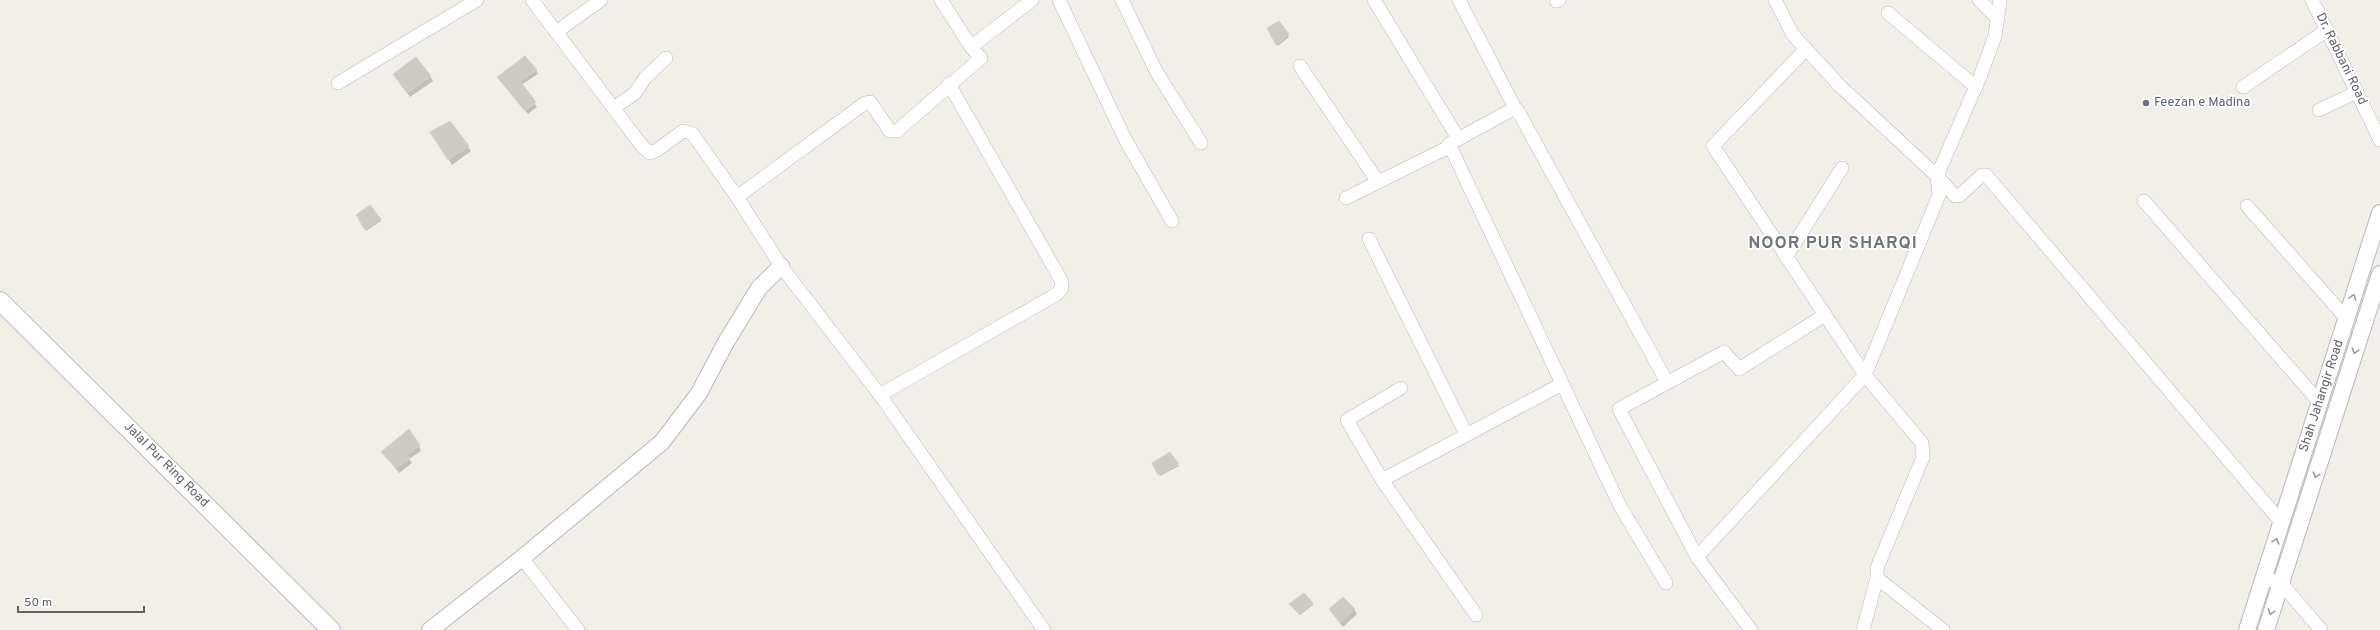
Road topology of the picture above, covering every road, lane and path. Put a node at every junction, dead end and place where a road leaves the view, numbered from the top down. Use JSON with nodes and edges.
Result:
{"nodes":[{"id":1,"x":477,"y":0,"type":"edge"},
{"id":2,"x":532,"y":0,"type":"edge"},
{"id":3,"x":601,"y":0,"type":"edge"},
{"id":4,"x":941,"y":0,"type":"edge"},
{"id":5,"x":1032,"y":0,"type":"edge"},
{"id":6,"x":1059,"y":0,"type":"edge"},
{"id":7,"x":1122,"y":0,"type":"edge"},
{"id":8,"x":1374,"y":0,"type":"edge"},
{"id":9,"x":1458,"y":0,"type":"edge"},
{"id":10,"x":1775,"y":0,"type":"edge"},
{"id":11,"x":1979,"y":0,"type":"edge"},
{"id":12,"x":2000,"y":0,"type":"edge"},
{"id":13,"x":2312,"y":0,"type":"edge"},
{"id":14,"x":1888,"y":13,"type":"dead end"},
{"id":15,"x":1998,"y":19,"type":"junction"},
{"id":16,"x":2327,"y":30,"type":"junction"},
{"id":17,"x":556,"y":32,"type":"junction"},
{"id":18,"x":971,"y":47,"type":"junction"},
{"id":19,"x":1806,"y":49,"type":"junction"},
{"id":20,"x":666,"y":58,"type":"dead end"},
{"id":21,"x":1300,"y":66,"type":"dead end"},
{"id":22,"x":338,"y":83,"type":"dead end"},
{"id":23,"x":949,"y":84,"type":"junction"},
{"id":24,"x":1976,"y":87,"type":"junction"},
{"id":25,"x":2243,"y":87,"type":"dead end"},
{"id":26,"x":2357,"y":92,"type":"junction"},
{"id":27,"x":614,"y":108,"type":"junction"},
{"id":28,"x":1515,"y":108,"type":"junction"},
{"id":29,"x":2319,"y":110,"type":"dead end"},
{"id":30,"x":2380,"y":140,"type":"edge"},
{"id":31,"x":1454,"y":142,"type":"junction"},
{"id":32,"x":1201,"y":143,"type":"dead end"},
{"id":33,"x":1842,"y":168,"type":"dead end"},
{"id":34,"x":1937,"y":176,"type":"junction"},
{"id":35,"x":1378,"y":182,"type":"junction"},
{"id":36,"x":737,"y":197,"type":"junction"},
{"id":37,"x":1346,"y":198,"type":"dead end"},
{"id":38,"x":2144,"y":201,"type":"dead end"},
{"id":39,"x":2247,"y":206,"type":"dead end"},
{"id":40,"x":2380,"y":213,"type":"edge"},
{"id":41,"x":1172,"y":221,"type":"dead end"},
{"id":42,"x":1369,"y":240,"type":"dead end"},
{"id":43,"x":1786,"y":257,"type":"junction"},
{"id":44,"x":781,"y":266,"type":"junction"},
{"id":45,"x":2380,"y":274,"type":"edge"},
{"id":46,"x":0,"y":301,"type":"edge"},
{"id":47,"x":1825,"y":315,"type":"junction"},
{"id":48,"x":2346,"y":318,"type":"junction"},
{"id":49,"x":1866,"y":376,"type":"junction"},
{"id":50,"x":1667,"y":382,"type":"junction"},
{"id":51,"x":1562,"y":384,"type":"junction"},
{"id":52,"x":1401,"y":388,"type":"dead end"},
{"id":53,"x":880,"y":395,"type":"junction"},
{"id":54,"x":2320,"y":403,"type":"junction"},
{"id":55,"x":1466,"y":434,"type":"junction"},
{"id":56,"x":1382,"y":480,"type":"junction"},
{"id":57,"x":2282,"y":523,"type":"junction"},
{"id":58,"x":1697,"y":557,"type":"junction"},
{"id":59,"x":522,"y":558,"type":"junction"},
{"id":60,"x":1877,"y":578,"type":"junction"},
{"id":61,"x":2264,"y":578,"type":"junction"},
{"id":62,"x":1666,"y":583,"type":"dead end"},
{"id":63,"x":2281,"y":583,"type":"junction"},
{"id":64,"x":1476,"y":615,"type":"dead end"},
{"id":65,"x":331,"y":630,"type":"edge"},
{"id":66,"x":430,"y":630,"type":"edge"},
{"id":67,"x":578,"y":630,"type":"edge"},
{"id":68,"x":1044,"y":630,"type":"edge"},
{"id":69,"x":1751,"y":630,"type":"edge"},
{"id":70,"x":1862,"y":630,"type":"edge"},
{"id":71,"x":1943,"y":630,"type":"edge"},
{"id":72,"x":2247,"y":630,"type":"edge"},
{"id":73,"x":2266,"y":630,"type":"edge"},
{"id":74,"x":2321,"y":630,"type":"edge"}],
"edges":[{"from":1,"to":22,"type":"street"},
{"from":2,"to":17,"type":"street"},
{"from":3,"to":17,"type":"street"},
{"from":4,"to":18,"type":"street"},
{"from":5,"to":18,"type":"street"},
{"from":6,"to":41,"type":"street"},
{"from":7,"to":32,"type":"street"},
{"from":8,"to":31,"type":"street"},
{"from":9,"to":28,"type":"street"},
{"from":10,"to":19,"type":"street"},
{"from":11,"to":15,"type":"street"},
{"from":12,"to":15,"type":"street"},
{"from":13,"to":16,"type":"street","name":"Dr. Rabbani Road"},
{"from":14,"to":24,"type":"street"},
{"from":15,"to":24,"type":"street"},
{"from":16,"to":25,"type":"street"},
{"from":16,"to":26,"type":"street","name":"Dr. Rabbani Road"},
{"from":17,"to":27,"type":"street"},
{"from":18,"to":23,"type":"street"},
{"from":19,"to":34,"type":"street"},
{"from":19,"to":43,"type":"street"},
{"from":20,"to":27,"type":"street"},
{"from":21,"to":35,"type":"street"},
{"from":23,"to":36,"type":"street"},
{"from":23,"to":53,"type":"street"},
{"from":24,"to":34,"type":"street"},
{"from":26,"to":29,"type":"street"},
{"from":26,"to":30,"type":"street","name":"Dr. Rabbani Road"},
{"from":27,"to":36,"type":"street"},
{"from":28,"to":31,"type":"street"},
{"from":28,"to":50,"type":"street"},
{"from":31,"to":35,"type":"street"},
{"from":31,"to":51,"type":"street"},
{"from":33,"to":43,"type":"street"},
{"from":34,"to":49,"type":"street"},
{"from":34,"to":57,"type":"street"},
{"from":35,"to":37,"type":"street"},
{"from":36,"to":44,"type":"street"},
{"from":38,"to":54,"type":"street"},
{"from":39,"to":48,"type":"street"},
{"from":48,"to":40,"type":"street","name":"Shah Jahangir Road","one_way":true},
{"from":42,"to":55,"type":"street"},
{"from":43,"to":47,"type":"street"},
{"from":44,"to":53,"type":"street"},
{"from":44,"to":59,"type":"street"},
{"from":45,"to":63,"type":"street","name":"Shah Jahangir Road","one_way":true},
{"from":46,"to":65,"type":"main road","name":"Jalal Pur Ring Road"},
{"from":47,"to":49,"type":"street"},
{"from":47,"to":50,"type":"street"},
{"from":48,"to":54,"type":"street","name":"Shah Jahangir Road"},
{"from":49,"to":58,"type":"street"},
{"from":49,"to":60,"type":"street"},
{"from":50,"to":58,"type":"street"},
{"from":51,"to":55,"type":"street"},
{"from":51,"to":62,"type":"street"},
{"from":52,"to":56,"type":"street"},
{"from":53,"to":68,"type":"street"},
{"from":54,"to":57,"type":"street","name":"Shah Jahangir Road"},
{"from":55,"to":56,"type":"street"},
{"from":56,"to":64,"type":"street"},
{"from":61,"to":57,"type":"street","name":"Shah Jahangir Road","one_way":true},
{"from":58,"to":69,"type":"street"},
{"from":59,"to":66,"type":"street"},
{"from":59,"to":67,"type":"street"},
{"from":60,"to":70,"type":"street"},
{"from":60,"to":71,"type":"street"},
{"from":61,"to":63,"type":"street"},
{"from":61,"to":72,"type":"street","name":"Shah Jahangir Road"},
{"from":63,"to":73,"type":"street","name":"Shah Jahangir Road","one_way":true},
{"from":63,"to":74,"type":"street"}]}
